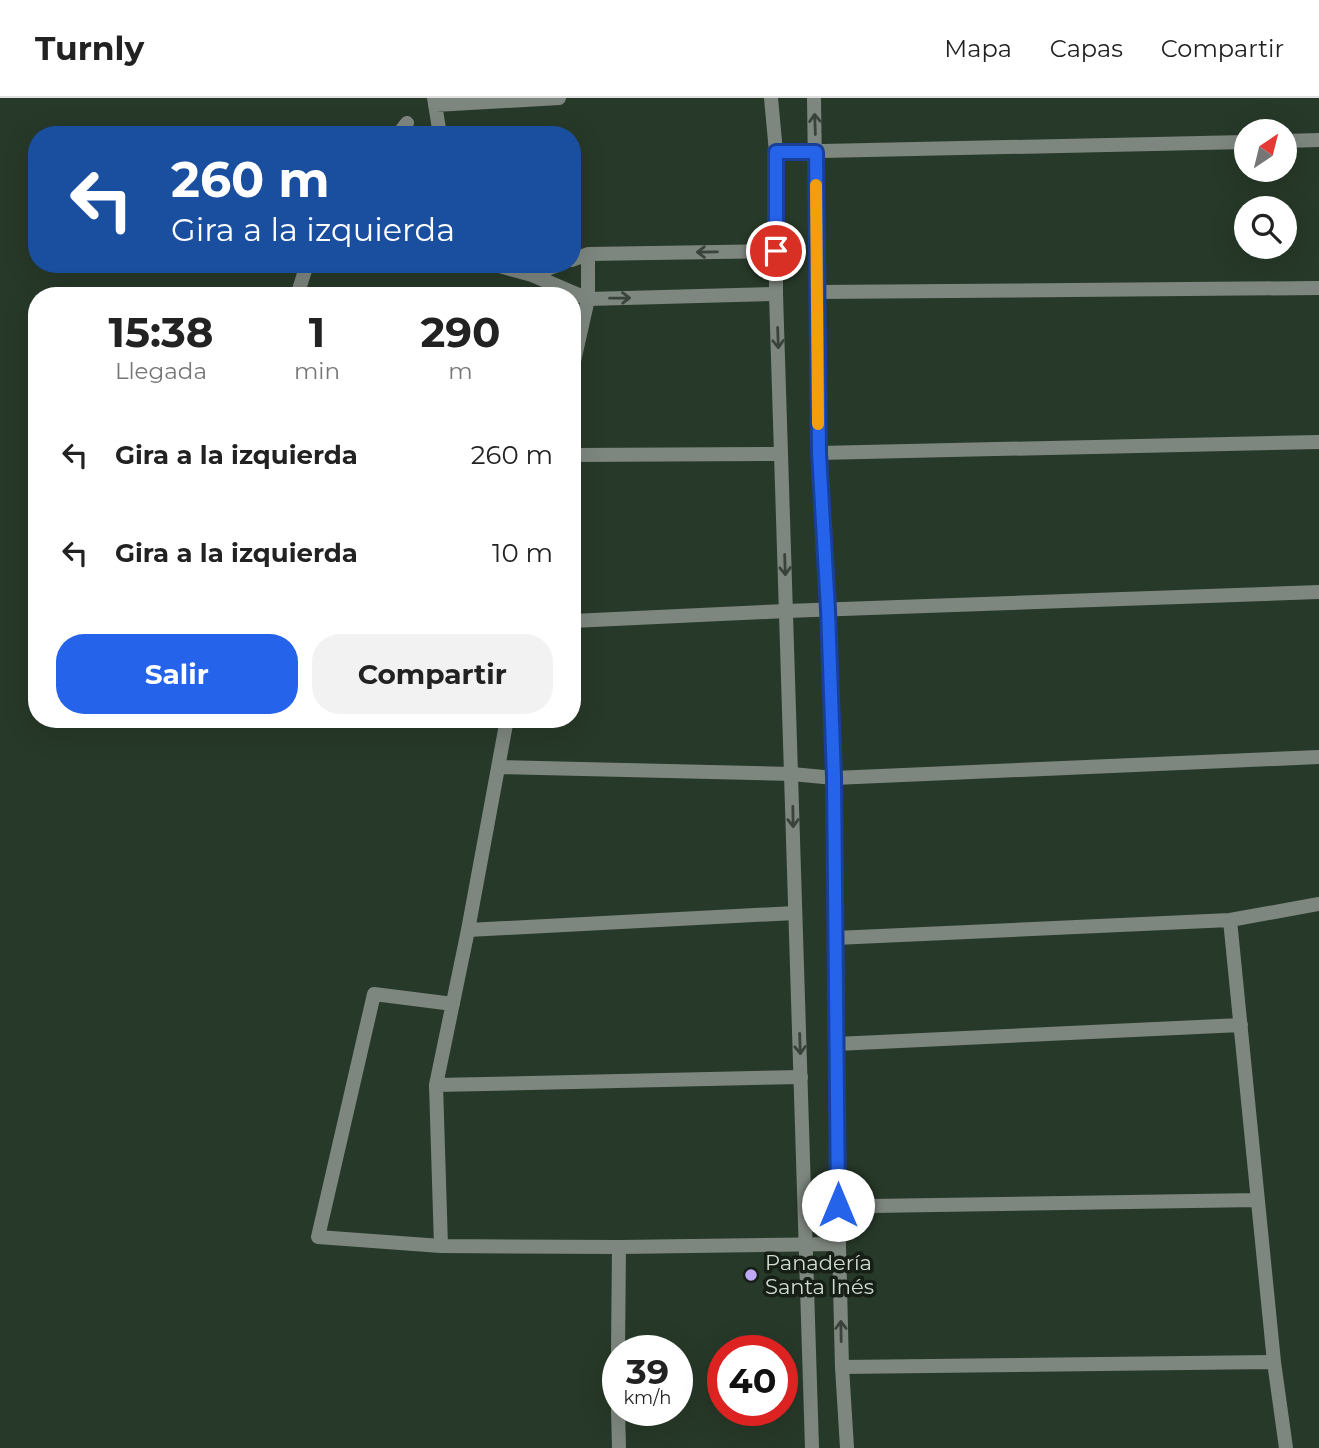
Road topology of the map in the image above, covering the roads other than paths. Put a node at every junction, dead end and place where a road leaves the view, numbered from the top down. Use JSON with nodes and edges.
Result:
{"nodes":[{"id":1,"x":559,"y":98,"type":"edge"},
{"id":2,"x":771,"y":98,"type":"edge"},
{"id":3,"x":814,"y":98,"type":"edge"},
{"id":4,"x":435,"y":102,"type":"edge"},
{"id":5,"x":439,"y":126,"type":"edge"},
{"id":6,"x":1319,"y":140,"type":"edge"},
{"id":7,"x":1297,"y":141,"type":"edge"},
{"id":8,"x":1234,"y":142,"type":"edge"},
{"id":9,"x":776,"y":152,"type":"junction"},
{"id":10,"x":816,"y":152,"type":"junction"},
{"id":11,"x":776,"y":251,"type":"junction"},
{"id":12,"x":588,"y":254,"type":"junction"},
{"id":13,"x":581,"y":257,"type":"edge"},
{"id":14,"x":526,"y":273,"type":"edge"},
{"id":15,"x":538,"y":273,"type":"edge"},
{"id":16,"x":533,"y":275,"type":"junction"},
{"id":17,"x":560,"y":287,"type":"edge"},
{"id":18,"x":1319,"y":288,"type":"edge"},
{"id":19,"x":816,"y":292,"type":"junction"},
{"id":20,"x":776,"y":295,"type":"junction"},
{"id":21,"x":581,"y":296,"type":"edge"},
{"id":22,"x":588,"y":299,"type":"junction"},
{"id":23,"x":581,"y":330,"type":"edge"},
{"id":24,"x":1319,"y":442,"type":"edge"},
{"id":25,"x":819,"y":453,"type":"junction"},
{"id":26,"x":781,"y":454,"type":"junction"},
{"id":27,"x":581,"y":455,"type":"edge"},
{"id":28,"x":1319,"y":592,"type":"edge"},
{"id":29,"x":828,"y":610,"type":"junction"},
{"id":30,"x":786,"y":611,"type":"junction"},
{"id":31,"x":581,"y":621,"type":"edge"},
{"id":32,"x":506,"y":728,"type":"edge"},
{"id":33,"x":1319,"y":757,"type":"edge"},
{"id":34,"x":499,"y":767,"type":"junction"},
{"id":35,"x":792,"y":774,"type":"junction"},
{"id":36,"x":834,"y":778,"type":"junction"},
{"id":37,"x":1319,"y":904,"type":"edge"},
{"id":38,"x":796,"y":913,"type":"junction"},
{"id":39,"x":1230,"y":920,"type":"junction"},
{"id":40,"x":468,"y":930,"type":"junction"},
{"id":41,"x":835,"y":938,"type":"junction"},
{"id":42,"x":453,"y":1004,"type":"junction"},
{"id":43,"x":1241,"y":1026,"type":"junction"},
{"id":44,"x":836,"y":1044,"type":"junction"},
{"id":45,"x":801,"y":1077,"type":"junction"},
{"id":46,"x":436,"y":1085,"type":"junction"},
{"id":47,"x":1258,"y":1200,"type":"junction"},
{"id":48,"x":838,"y":1205,"type":"junction"},
{"id":49,"x":805,"y":1207,"type":"junction"},
{"id":50,"x":839,"y":1244,"type":"junction"},
{"id":51,"x":806,"y":1245,"type":"junction"},
{"id":52,"x":441,"y":1246,"type":"junction"},
{"id":53,"x":619,"y":1247,"type":"junction"},
{"id":54,"x":618,"y":1335,"type":"edge"},
{"id":55,"x":1274,"y":1363,"type":"junction"},
{"id":56,"x":842,"y":1367,"type":"junction"},
{"id":57,"x":618,"y":1426,"type":"edge"},
{"id":58,"x":619,"y":1448,"type":"edge"},
{"id":59,"x":812,"y":1448,"type":"edge"},
{"id":60,"x":847,"y":1448,"type":"edge"},
{"id":61,"x":1286,"y":1448,"type":"edge"}],
"edges":[{"from":1,"to":4,"type":"street"},
{"from":2,"to":9,"type":"street"},
{"from":10,"to":3,"type":"street","one_way":true},
{"from":4,"to":5,"type":"street"},
{"from":6,"to":7,"type":"street"},
{"from":8,"to":10,"type":"street"},
{"from":9,"to":10,"type":"street"},
{"from":9,"to":11,"type":"street"},
{"from":10,"to":19,"type":"street"},
{"from":11,"to":12,"type":"street","one_way":true},
{"from":11,"to":20,"type":"street"},
{"from":12,"to":13,"type":"street"},
{"from":12,"to":22,"type":"street"},
{"from":14,"to":16,"type":"street"},
{"from":15,"to":16,"type":"street"},
{"from":16,"to":17,"type":"street"},
{"from":18,"to":19,"type":"street"},
{"from":19,"to":25,"type":"street"},
{"from":22,"to":20,"type":"street","one_way":true},
{"from":20,"to":26,"type":"street","one_way":true},
{"from":21,"to":22,"type":"street"},
{"from":22,"to":23,"type":"street"},
{"from":24,"to":25,"type":"street"},
{"from":25,"to":29,"type":"street"},
{"from":26,"to":27,"type":"street"},
{"from":26,"to":30,"type":"street","one_way":true},
{"from":28,"to":29,"type":"street"},
{"from":29,"to":30,"type":"street"},
{"from":29,"to":36,"type":"street"},
{"from":30,"to":31,"type":"street"},
{"from":30,"to":35,"type":"street"},
{"from":32,"to":34,"type":"street"},
{"from":33,"to":36,"type":"street"},
{"from":34,"to":35,"type":"street"},
{"from":34,"to":40,"type":"street"},
{"from":35,"to":36,"type":"street"},
{"from":35,"to":38,"type":"street","one_way":true},
{"from":36,"to":41,"type":"street"},
{"from":37,"to":39,"type":"street"},
{"from":38,"to":40,"type":"street"},
{"from":38,"to":45,"type":"street","one_way":true},
{"from":39,"to":41,"type":"street"},
{"from":39,"to":43,"type":"street"},
{"from":40,"to":42,"type":"street"},
{"from":41,"to":44,"type":"street"},
{"from":42,"to":46,"type":"street"},
{"from":42,"to":52,"type":"street"},
{"from":43,"to":44,"type":"street"},
{"from":43,"to":47,"type":"street"},
{"from":44,"to":48,"type":"street"},
{"from":45,"to":46,"type":"street"},
{"from":45,"to":49,"type":"street"},
{"from":46,"to":52,"type":"street"},
{"from":47,"to":48,"type":"street"},
{"from":47,"to":55,"type":"street"},
{"from":48,"to":49,"type":"street"},
{"from":48,"to":50,"type":"street"},
{"from":49,"to":51,"type":"street"},
{"from":50,"to":51,"type":"street"},
{"from":56,"to":50,"type":"street","one_way":true},
{"from":51,"to":53,"type":"street"},
{"from":51,"to":59,"type":"street"},
{"from":52,"to":53,"type":"street"},
{"from":53,"to":54,"type":"street"},
{"from":55,"to":56,"type":"street"},
{"from":55,"to":61,"type":"street"},
{"from":56,"to":60,"type":"street"},
{"from":57,"to":58,"type":"street"}]}
